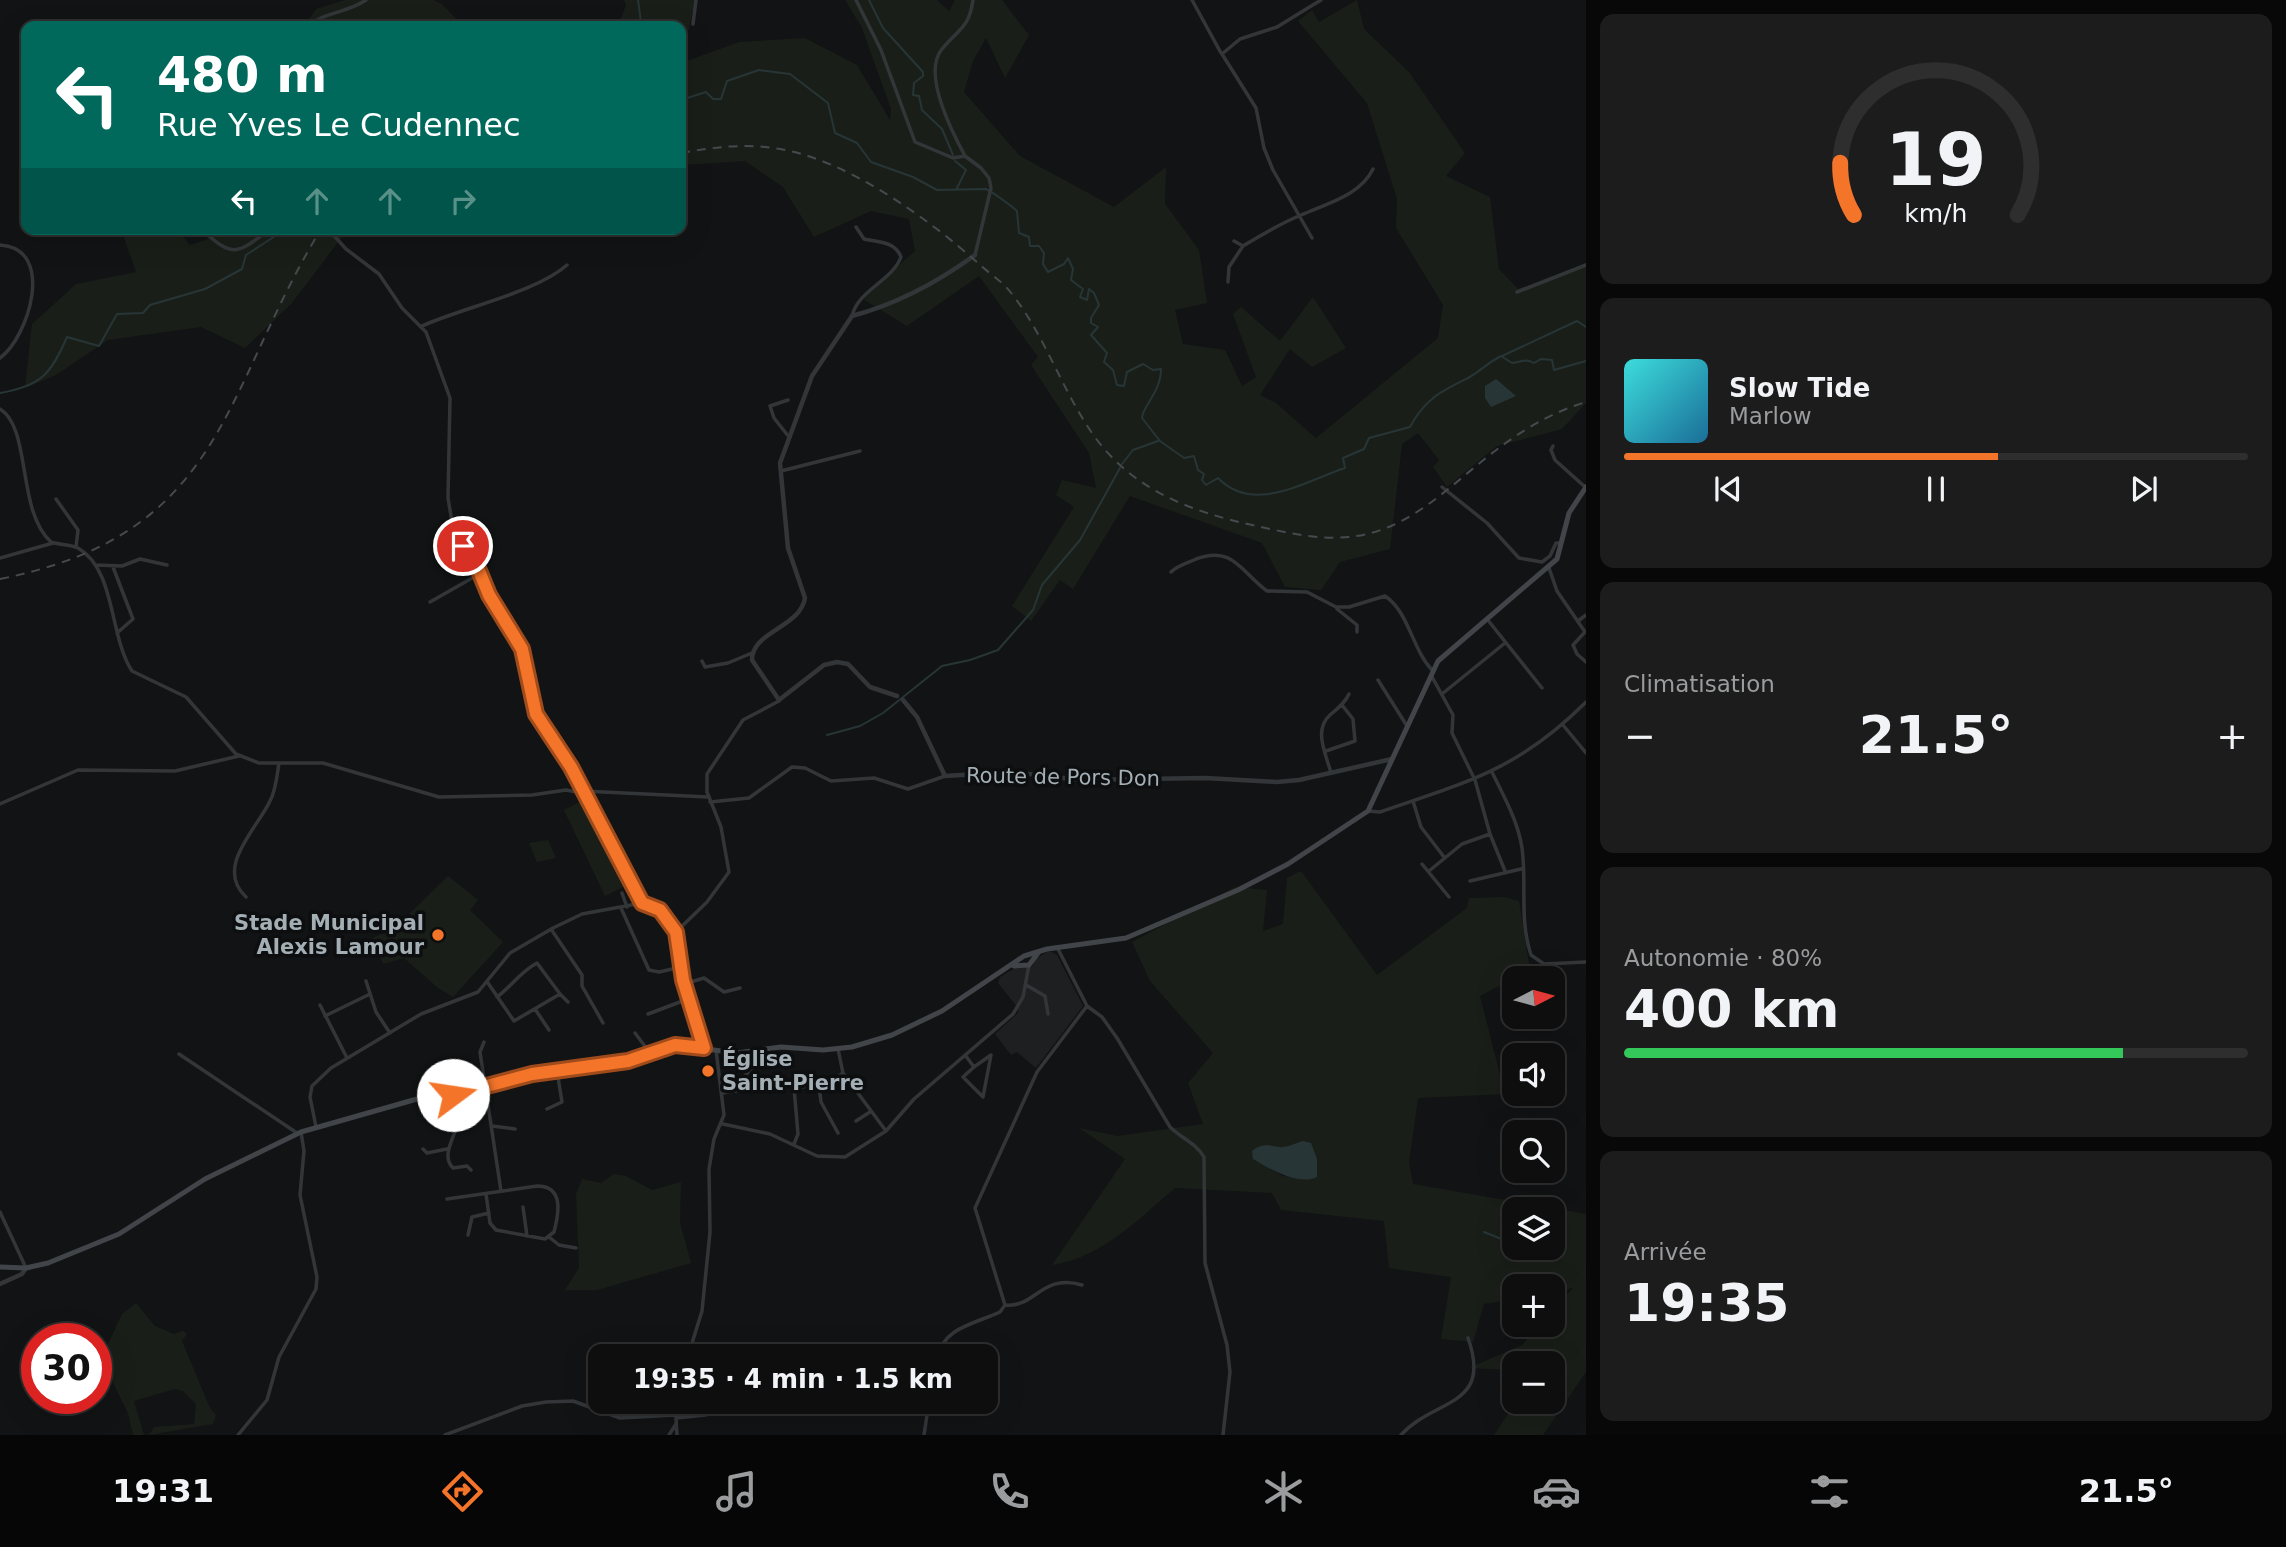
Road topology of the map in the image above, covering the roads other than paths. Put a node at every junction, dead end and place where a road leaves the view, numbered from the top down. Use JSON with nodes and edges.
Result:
{"nodes":[{"id":1,"x":366,"y":0,"type":"edge"},
{"id":2,"x":696,"y":0,"type":"edge"},
{"id":3,"x":856,"y":0,"type":"edge"},
{"id":4,"x":973,"y":0,"type":"edge"},
{"id":5,"x":1192,"y":0,"type":"edge"},
{"id":6,"x":1321,"y":0,"type":"edge"},
{"id":7,"x":314,"y":21,"type":"edge"},
{"id":8,"x":693,"y":24,"type":"dead end"},
{"id":9,"x":1222,"y":54,"type":"junction"},
{"id":10,"x":965,"y":156,"type":"junction"},
{"id":11,"x":1373,"y":169,"type":"dead end"},
{"id":12,"x":1297,"y":216,"type":"junction"},
{"id":13,"x":856,"y":227,"type":"dead end"},
{"id":14,"x":208,"y":235,"type":"edge"},
{"id":15,"x":262,"y":235,"type":"edge"},
{"id":16,"x":333,"y":235,"type":"edge"},
{"id":17,"x":1312,"y":239,"type":"dead end"},
{"id":18,"x":1234,"y":241,"type":"dead end"},
{"id":19,"x":0,"y":245,"type":"edge"},
{"id":20,"x":1243,"y":246,"type":"junction"},
{"id":21,"x":975,"y":256,"type":"joint"},
{"id":22,"x":567,"y":265,"type":"dead end"},
{"id":23,"x":1586,"y":265,"type":"edge"},
{"id":24,"x":1228,"y":282,"type":"dead end"},
{"id":25,"x":1517,"y":292,"type":"dead end"},
{"id":26,"x":852,"y":316,"type":"junction"},
{"id":27,"x":422,"y":326,"type":"junction"},
{"id":28,"x":0,"y":358,"type":"edge"},
{"id":29,"x":788,"y":400,"type":"dead end"},
{"id":30,"x":0,"y":409,"type":"edge"},
{"id":31,"x":789,"y":437,"type":"junction"},
{"id":32,"x":1553,"y":446,"type":"dead end"},
{"id":33,"x":860,"y":451,"type":"dead end"},
{"id":34,"x":779,"y":472,"type":"junction"},
{"id":35,"x":1442,"y":487,"type":"dead end"},
{"id":36,"x":1586,"y":487,"type":"edge"},
{"id":37,"x":56,"y":499,"type":"dead end"},
{"id":38,"x":53,"y":543,"type":"junction"},
{"id":39,"x":1562,"y":543,"type":"junction"},
{"id":40,"x":76,"y":547,"type":"junction"},
{"id":41,"x":0,"y":558,"type":"edge"},
{"id":42,"x":96,"y":565,"type":"junction"},
{"id":43,"x":167,"y":565,"type":"dead end"},
{"id":44,"x":113,"y":567,"type":"junction"},
{"id":45,"x":1549,"y":568,"type":"junction"},
{"id":46,"x":1171,"y":572,"type":"dead end"},
{"id":47,"x":481,"y":573,"type":"junction"},
{"id":48,"x":430,"y":603,"type":"dead end"},
{"id":49,"x":1336,"y":607,"type":"junction"},
{"id":50,"x":1586,"y":615,"type":"edge"},
{"id":51,"x":1487,"y":620,"type":"junction"},
{"id":52,"x":1578,"y":621,"type":"junction"},
{"id":53,"x":1357,"y":632,"type":"dead end"},
{"id":54,"x":1586,"y":632,"type":"edge"},
{"id":55,"x":117,"y":633,"type":"junction"},
{"id":56,"x":1504,"y":643,"type":"junction"},
{"id":57,"x":752,"y":653,"type":"junction"},
{"id":58,"x":702,"y":661,"type":"dead end"},
{"id":59,"x":1586,"y":662,"type":"edge"},
{"id":60,"x":1431,"y":672,"type":"junction"},
{"id":61,"x":1378,"y":680,"type":"dead end"},
{"id":62,"x":1542,"y":688,"type":"dead end"},
{"id":63,"x":1349,"y":694,"type":"dead end"},
{"id":64,"x":1442,"y":694,"type":"junction"},
{"id":65,"x":897,"y":696,"type":"joint"},
{"id":66,"x":779,"y":700,"type":"junction"},
{"id":67,"x":904,"y":700,"type":"joint"},
{"id":68,"x":1586,"y":702,"type":"edge"},
{"id":69,"x":1342,"y":705,"type":"junction"},
{"id":70,"x":1563,"y":725,"type":"junction"},
{"id":71,"x":1407,"y":726,"type":"junction"},
{"id":72,"x":1325,"y":752,"type":"junction"},
{"id":73,"x":1586,"y":753,"type":"edge"},
{"id":74,"x":239,"y":756,"type":"junction"},
{"id":75,"x":1392,"y":759,"type":"junction"},
{"id":76,"x":279,"y":763,"type":"junction"},
{"id":77,"x":1492,"y":772,"type":"junction"},
{"id":78,"x":1331,"y":773,"type":"junction"},
{"id":79,"x":945,"y":776,"type":"junction"},
{"id":80,"x":1475,"y":780,"type":"junction"},
{"id":81,"x":584,"y":793,"type":"junction"},
{"id":82,"x":709,"y":800,"type":"junction"},
{"id":83,"x":1413,"y":801,"type":"junction"},
{"id":84,"x":0,"y":804,"type":"edge"},
{"id":85,"x":1368,"y":811,"type":"junction"},
{"id":86,"x":1490,"y":834,"type":"junction"},
{"id":87,"x":1444,"y":858,"type":"junction"},
{"id":88,"x":1422,"y":864,"type":"dead end"},
{"id":89,"x":1521,"y":869,"type":"junction"},
{"id":90,"x":1429,"y":871,"type":"junction"},
{"id":91,"x":1505,"y":871,"type":"junction"},
{"id":92,"x":1470,"y":881,"type":"dead end"},
{"id":93,"x":622,"y":893,"type":"dead end"},
{"id":94,"x":246,"y":897,"type":"dead end"},
{"id":95,"x":1449,"y":897,"type":"dead end"},
{"id":96,"x":642,"y":903,"type":"junction"},
{"id":97,"x":627,"y":907,"type":"junction"},
{"id":98,"x":621,"y":908,"type":"junction"},
{"id":99,"x":551,"y":929,"type":"junction"},
{"id":100,"x":676,"y":932,"type":"junction"},
{"id":101,"x":1057,"y":947,"type":"junction"},
{"id":102,"x":1026,"y":962,"type":"junction"},
{"id":103,"x":1586,"y":962,"type":"edge"},
{"id":104,"x":681,"y":967,"type":"junction"},
{"id":105,"x":366,"y":981,"type":"dead end"},
{"id":106,"x":488,"y":983,"type":"junction"},
{"id":107,"x":684,"y":984,"type":"junction"},
{"id":108,"x":1026,"y":985,"type":"junction"},
{"id":109,"x":740,"y":988,"type":"dead end"},
{"id":110,"x":370,"y":994,"type":"junction"},
{"id":111,"x":560,"y":994,"type":"junction"},
{"id":112,"x":497,"y":997,"type":"junction"},
{"id":113,"x":688,"y":999,"type":"junction"},
{"id":114,"x":568,"y":1002,"type":"dead end"},
{"id":115,"x":320,"y":1005,"type":"dead end"},
{"id":116,"x":1087,"y":1006,"type":"junction"},
{"id":117,"x":535,"y":1009,"type":"junction"},
{"id":118,"x":648,"y":1014,"type":"dead end"},
{"id":119,"x":1048,"y":1014,"type":"dead end"},
{"id":120,"x":325,"y":1016,"type":"junction"},
{"id":121,"x":603,"y":1023,"type":"dead end"},
{"id":122,"x":549,"y":1030,"type":"dead end"},
{"id":123,"x":390,"y":1033,"type":"junction"},
{"id":124,"x":635,"y":1033,"type":"dead end"},
{"id":125,"x":484,"y":1042,"type":"dead end"},
{"id":126,"x":704,"y":1048,"type":"junction"},
{"id":127,"x":838,"y":1049,"type":"junction"},
{"id":128,"x":716,"y":1050,"type":"junction"},
{"id":129,"x":746,"y":1052,"type":"junction"},
{"id":130,"x":650,"y":1053,"type":"junction"},
{"id":131,"x":179,"y":1054,"type":"dead end"},
{"id":132,"x":965,"y":1055,"type":"junction"},
{"id":133,"x":347,"y":1058,"type":"junction"},
{"id":134,"x":974,"y":1066,"type":"junction"},
{"id":135,"x":557,"y":1071,"type":"junction"},
{"id":136,"x":843,"y":1073,"type":"junction"},
{"id":137,"x":819,"y":1085,"type":"junction"},
{"id":138,"x":484,"y":1087,"type":"junction"},
{"id":139,"x":453,"y":1093,"type":"junction"},
{"id":140,"x":722,"y":1093,"type":"junction"},
{"id":141,"x":547,"y":1109,"type":"dead end"},
{"id":142,"x":870,"y":1112,"type":"junction"},
{"id":143,"x":856,"y":1121,"type":"dead end"},
{"id":144,"x":723,"y":1124,"type":"junction"},
{"id":145,"x":492,"y":1126,"type":"junction"},
{"id":146,"x":316,"y":1127,"type":"junction"},
{"id":147,"x":515,"y":1129,"type":"dead end"},
{"id":148,"x":886,"y":1131,"type":"junction"},
{"id":149,"x":299,"y":1132,"type":"junction"},
{"id":150,"x":838,"y":1133,"type":"dead end"},
{"id":151,"x":794,"y":1144,"type":"junction"},
{"id":152,"x":423,"y":1149,"type":"dead end"},
{"id":153,"x":448,"y":1149,"type":"junction"},
{"id":154,"x":471,"y":1170,"type":"dead end"},
{"id":155,"x":501,"y":1192,"type":"junction"},
{"id":156,"x":486,"y":1194,"type":"junction"},
{"id":157,"x":447,"y":1199,"type":"dead end"},
{"id":158,"x":523,"y":1207,"type":"dead end"},
{"id":159,"x":0,"y":1212,"type":"edge"},
{"id":160,"x":488,"y":1213,"type":"junction"},
{"id":161,"x":468,"y":1235,"type":"dead end"},
{"id":162,"x":527,"y":1236,"type":"junction"},
{"id":163,"x":550,"y":1237,"type":"junction"},
{"id":164,"x":576,"y":1248,"type":"dead end"},
{"id":165,"x":0,"y":1267,"type":"edge"},
{"id":166,"x":26,"y":1268,"type":"junction"},
{"id":167,"x":0,"y":1284,"type":"edge"},
{"id":168,"x":1082,"y":1285,"type":"dead end"},
{"id":169,"x":1004,"y":1305,"type":"junction"},
{"id":170,"x":1468,"y":1338,"type":"dead end"},
{"id":171,"x":692,"y":1344,"type":"edge"},
{"id":172,"x":942,"y":1344,"type":"edge"},
{"id":173,"x":676,"y":1414,"type":"edge"},
{"id":174,"x":709,"y":1414,"type":"edge"},
{"id":175,"x":927,"y":1414,"type":"edge"},
{"id":176,"x":676,"y":1419,"type":"junction"},
{"id":177,"x":238,"y":1435,"type":"edge"},
{"id":178,"x":444,"y":1435,"type":"edge"},
{"id":179,"x":668,"y":1435,"type":"edge"},
{"id":180,"x":677,"y":1435,"type":"edge"},
{"id":181,"x":924,"y":1435,"type":"edge"},
{"id":182,"x":1223,"y":1435,"type":"edge"},
{"id":183,"x":1401,"y":1435,"type":"edge"}],
"edges":[{"from":1,"to":7,"type":"street"},
{"from":2,"to":8,"type":"street"},
{"from":3,"to":10,"type":"street"},
{"from":4,"to":10,"type":"street"},
{"from":5,"to":9,"type":"street"},
{"from":6,"to":9,"type":"street"},
{"from":9,"to":12,"type":"street"},
{"from":10,"to":21,"type":"street"},
{"from":11,"to":12,"type":"street"},
{"from":12,"to":17,"type":"street"},
{"from":12,"to":20,"type":"street"},
{"from":13,"to":26,"type":"street"},
{"from":14,"to":15,"type":"street"},
{"from":16,"to":27,"type":"street"},
{"from":18,"to":20,"type":"street"},
{"from":19,"to":28,"type":"street"},
{"from":20,"to":24,"type":"street"},
{"from":21,"to":26,"type":"street"},
{"from":22,"to":27,"type":"street"},
{"from":23,"to":25,"type":"street"},
{"from":26,"to":31,"type":"street"},
{"from":27,"to":47,"type":"street"},
{"from":29,"to":31,"type":"street"},
{"from":30,"to":38,"type":"street"},
{"from":31,"to":34,"type":"street"},
{"from":32,"to":36,"type":"street"},
{"from":33,"to":34,"type":"street"},
{"from":34,"to":57,"type":"street"},
{"from":35,"to":39,"type":"street"},
{"from":36,"to":39,"type":"main road"},
{"from":37,"to":40,"type":"street"},
{"from":38,"to":40,"type":"street"},
{"from":38,"to":41,"type":"street"},
{"from":39,"to":45,"type":"main road"},
{"from":40,"to":42,"type":"street"},
{"from":42,"to":44,"type":"street"},
{"from":42,"to":55,"type":"street"},
{"from":43,"to":44,"type":"street"},
{"from":44,"to":55,"type":"street"},
{"from":45,"to":51,"type":"main road"},
{"from":45,"to":52,"type":"street"},
{"from":46,"to":49,"type":"street"},
{"from":47,"to":48,"type":"street"},
{"from":47,"to":81,"type":"street"},
{"from":49,"to":53,"type":"street"},
{"from":49,"to":60,"type":"street"},
{"from":50,"to":52,"type":"street"},
{"from":51,"to":56,"type":"street"},
{"from":51,"to":60,"type":"main road"},
{"from":52,"to":54,"type":"street"},
{"from":54,"to":59,"type":"street"},
{"from":55,"to":74,"type":"street"},
{"from":56,"to":62,"type":"street"},
{"from":56,"to":64,"type":"street"},
{"from":57,"to":58,"type":"street"},
{"from":57,"to":66,"type":"street"},
{"from":60,"to":64,"type":"street"},
{"from":60,"to":71,"type":"main road"},
{"from":61,"to":71,"type":"street"},
{"from":63,"to":69,"type":"street"},
{"from":64,"to":80,"type":"street"},
{"from":65,"to":66,"type":"street"},
{"from":65,"to":67,"type":"street"},
{"from":66,"to":82,"type":"street"},
{"from":67,"to":79,"type":"street"},
{"from":68,"to":70,"type":"street"},
{"from":69,"to":72,"type":"street"},
{"from":69,"to":72,"type":"street"},
{"from":70,"to":73,"type":"street"},
{"from":70,"to":77,"type":"street"},
{"from":71,"to":75,"type":"main road"},
{"from":72,"to":78,"type":"street"},
{"from":74,"to":76,"type":"street","name":"Route de Pors Don"},
{"from":74,"to":84,"type":"street"},
{"from":75,"to":78,"type":"street","name":"Route de Pors Don"},
{"from":75,"to":85,"type":"main road"},
{"from":76,"to":81,"type":"street","name":"Route de Pors Don"},
{"from":76,"to":94,"type":"street"},
{"from":77,"to":80,"type":"street"},
{"from":77,"to":89,"type":"street"},
{"from":78,"to":79,"type":"street","name":"Route de Pors Don"},
{"from":79,"to":82,"type":"street","name":"Route de Pors Don"},
{"from":80,"to":83,"type":"street"},
{"from":80,"to":86,"type":"street"},
{"from":81,"to":82,"type":"street","name":"Route de Pors Don"},
{"from":81,"to":96,"type":"street"},
{"from":82,"to":100,"type":"street"},
{"from":83,"to":85,"type":"street"},
{"from":83,"to":87,"type":"street"},
{"from":85,"to":101,"type":"main road"},
{"from":86,"to":87,"type":"street"},
{"from":86,"to":91,"type":"street"},
{"from":87,"to":90,"type":"street"},
{"from":88,"to":90,"type":"street"},
{"from":89,"to":91,"type":"street"},
{"from":89,"to":103,"type":"street"},
{"from":90,"to":95,"type":"street"},
{"from":91,"to":92,"type":"street"},
{"from":93,"to":97,"type":"street"},
{"from":96,"to":97,"type":"street"},
{"from":96,"to":100,"type":"street"},
{"from":97,"to":98,"type":"street"},
{"from":98,"to":99,"type":"street"},
{"from":98,"to":104,"type":"street"},
{"from":99,"to":106,"type":"street"},
{"from":99,"to":121,"type":"street"},
{"from":100,"to":104,"type":"street"},
{"from":101,"to":102,"type":"main road"},
{"from":101,"to":116,"type":"street"},
{"from":102,"to":108,"type":"street"},
{"from":102,"to":127,"type":"main road"},
{"from":104,"to":107,"type":"street"},
{"from":105,"to":110,"type":"street"},
{"from":106,"to":112,"type":"street"},
{"from":106,"to":123,"type":"street"},
{"from":107,"to":109,"type":"street"},
{"from":107,"to":113,"type":"street"},
{"from":108,"to":119,"type":"street"},
{"from":108,"to":132,"type":"street"},
{"from":110,"to":120,"type":"street"},
{"from":110,"to":123,"type":"street"},
{"from":111,"to":112,"type":"street"},
{"from":111,"to":114,"type":"street"},
{"from":111,"to":117,"type":"street"},
{"from":112,"to":117,"type":"street"},
{"from":113,"to":118,"type":"street"},
{"from":113,"to":126,"type":"street"},
{"from":115,"to":120,"type":"street"},
{"from":116,"to":169,"type":"street"},
{"from":116,"to":182,"type":"street"},
{"from":117,"to":122,"type":"street"},
{"from":120,"to":133,"type":"street"},
{"from":123,"to":133,"type":"street"},
{"from":124,"to":130,"type":"street"},
{"from":125,"to":138,"type":"street"},
{"from":126,"to":128,"type":"main road"},
{"from":126,"to":130,"type":"main road"},
{"from":127,"to":129,"type":"main road"},
{"from":127,"to":136,"type":"street"},
{"from":128,"to":129,"type":"main road"},
{"from":128,"to":140,"type":"street"},
{"from":129,"to":140,"type":"street"},
{"from":130,"to":135,"type":"main road"},
{"from":131,"to":149,"type":"street"},
{"from":132,"to":134,"type":"street"},
{"from":132,"to":148,"type":"street"},
{"from":133,"to":146,"type":"street"},
{"from":134,"to":134,"type":"street"},
{"from":135,"to":138,"type":"main road"},
{"from":135,"to":141,"type":"street"},
{"from":136,"to":137,"type":"street"},
{"from":136,"to":142,"type":"street"},
{"from":137,"to":150,"type":"street"},
{"from":137,"to":151,"type":"street"},
{"from":138,"to":139,"type":"main road"},
{"from":138,"to":145,"type":"street"},
{"from":139,"to":146,"type":"main road"},
{"from":139,"to":153,"type":"street"},
{"from":140,"to":144,"type":"street"},
{"from":142,"to":143,"type":"street"},
{"from":142,"to":148,"type":"street"},
{"from":144,"to":151,"type":"street"},
{"from":144,"to":171,"type":"street"},
{"from":145,"to":147,"type":"street"},
{"from":145,"to":155,"type":"street"},
{"from":146,"to":149,"type":"main road"},
{"from":148,"to":151,"type":"street"},
{"from":149,"to":166,"type":"main road"},
{"from":149,"to":177,"type":"street"},
{"from":152,"to":153,"type":"street"},
{"from":153,"to":154,"type":"street"},
{"from":155,"to":156,"type":"street"},
{"from":155,"to":163,"type":"street"},
{"from":156,"to":157,"type":"street"},
{"from":156,"to":160,"type":"street"},
{"from":158,"to":162,"type":"street"},
{"from":159,"to":166,"type":"street"},
{"from":160,"to":161,"type":"street"},
{"from":160,"to":162,"type":"street"},
{"from":162,"to":163,"type":"street"},
{"from":163,"to":164,"type":"street"},
{"from":165,"to":166,"type":"main road"},
{"from":166,"to":167,"type":"street"},
{"from":168,"to":169,"type":"street"},
{"from":169,"to":172,"type":"street"},
{"from":170,"to":183,"type":"street"},
{"from":173,"to":176,"type":"street"},
{"from":174,"to":176,"type":"street"},
{"from":175,"to":181,"type":"street"},
{"from":176,"to":178,"type":"street"},
{"from":176,"to":179,"type":"street"},
{"from":176,"to":180,"type":"street"}]}
